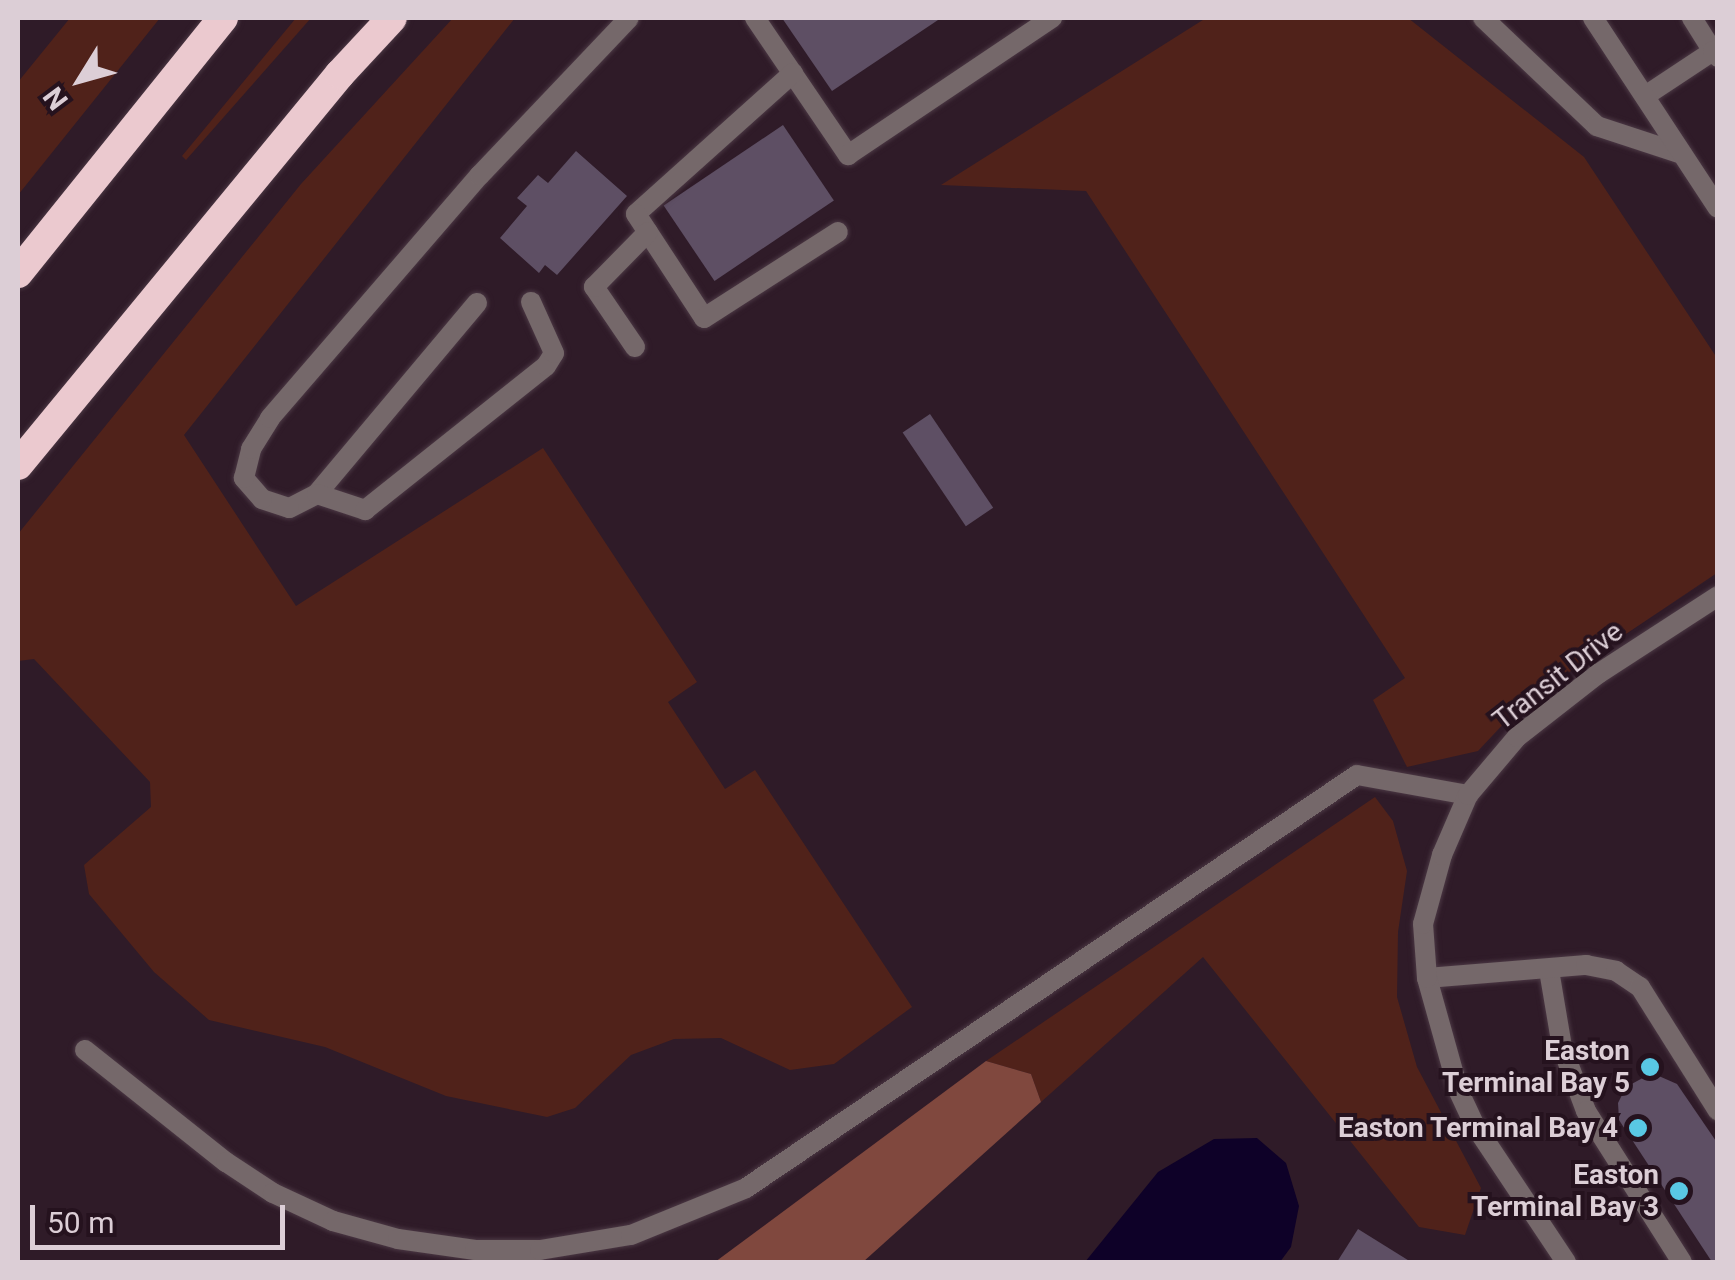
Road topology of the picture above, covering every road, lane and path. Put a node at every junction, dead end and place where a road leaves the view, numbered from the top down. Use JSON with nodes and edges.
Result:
{"nodes":[{"id":1,"x":223,"y":18,"type":"edge"},
{"id":2,"x":392,"y":18,"type":"edge"},
{"id":3,"x":629,"y":18,"type":"edge"},
{"id":4,"x":755,"y":18,"type":"edge"},
{"id":5,"x":1052,"y":18,"type":"edge"},
{"id":6,"x":1483,"y":18,"type":"edge"},
{"id":7,"x":1594,"y":18,"type":"edge"},
{"id":8,"x":1692,"y":18,"type":"edge"},
{"id":9,"x":1715,"y":54,"type":"edge"},
{"id":10,"x":794,"y":73,"type":"junction"},
{"id":11,"x":1646,"y":96,"type":"junction"},
{"id":12,"x":1682,"y":154,"type":"junction"},
{"id":13,"x":1718,"y":208,"type":"edge"},
{"id":14,"x":648,"y":232,"type":"junction"},
{"id":15,"x":838,"y":232,"type":"dead end"},
{"id":16,"x":18,"y":273,"type":"edge"},
{"id":17,"x":478,"y":302,"type":"dead end"},
{"id":18,"x":531,"y":302,"type":"dead end"},
{"id":19,"x":635,"y":347,"type":"dead end"},
{"id":20,"x":18,"y":464,"type":"edge"},
{"id":21,"x":318,"y":494,"type":"junction"},
{"id":22,"x":1718,"y":596,"type":"edge"},
{"id":23,"x":1468,"y":796,"type":"junction"},
{"id":24,"x":1549,"y":970,"type":"junction"},
{"id":25,"x":1427,"y":978,"type":"junction"},
{"id":26,"x":85,"y":1050,"type":"dead end"},
{"id":27,"x":1718,"y":1111,"type":"edge"},
{"id":28,"x":1566,"y":1262,"type":"edge"},
{"id":29,"x":1682,"y":1262,"type":"edge"}],
"edges":[{"from":1,"to":16,"type":"highway"},
{"from":2,"to":20,"type":"highway"},
{"from":3,"to":21,"type":"street"},
{"from":4,"to":10,"type":"street"},
{"from":5,"to":10,"type":"street"},
{"from":6,"to":12,"type":"street"},
{"from":7,"to":11,"type":"street"},
{"from":8,"to":9,"type":"street"},
{"from":9,"to":11,"type":"street"},
{"from":10,"to":14,"type":"street"},
{"from":11,"to":12,"type":"street"},
{"from":12,"to":13,"type":"street"},
{"from":14,"to":15,"type":"street"},
{"from":14,"to":19,"type":"street"},
{"from":17,"to":21,"type":"street"},
{"from":18,"to":21,"type":"street"},
{"from":22,"to":23,"type":"street","name":"Transit Drive"},
{"from":23,"to":25,"type":"street","name":"Transit Drive"},
{"from":23,"to":26,"type":"street"},
{"from":24,"to":25,"type":"street"},
{"from":24,"to":27,"type":"street"},
{"from":24,"to":29,"type":"street"},
{"from":25,"to":28,"type":"street","name":"Transit Drive"}]}
